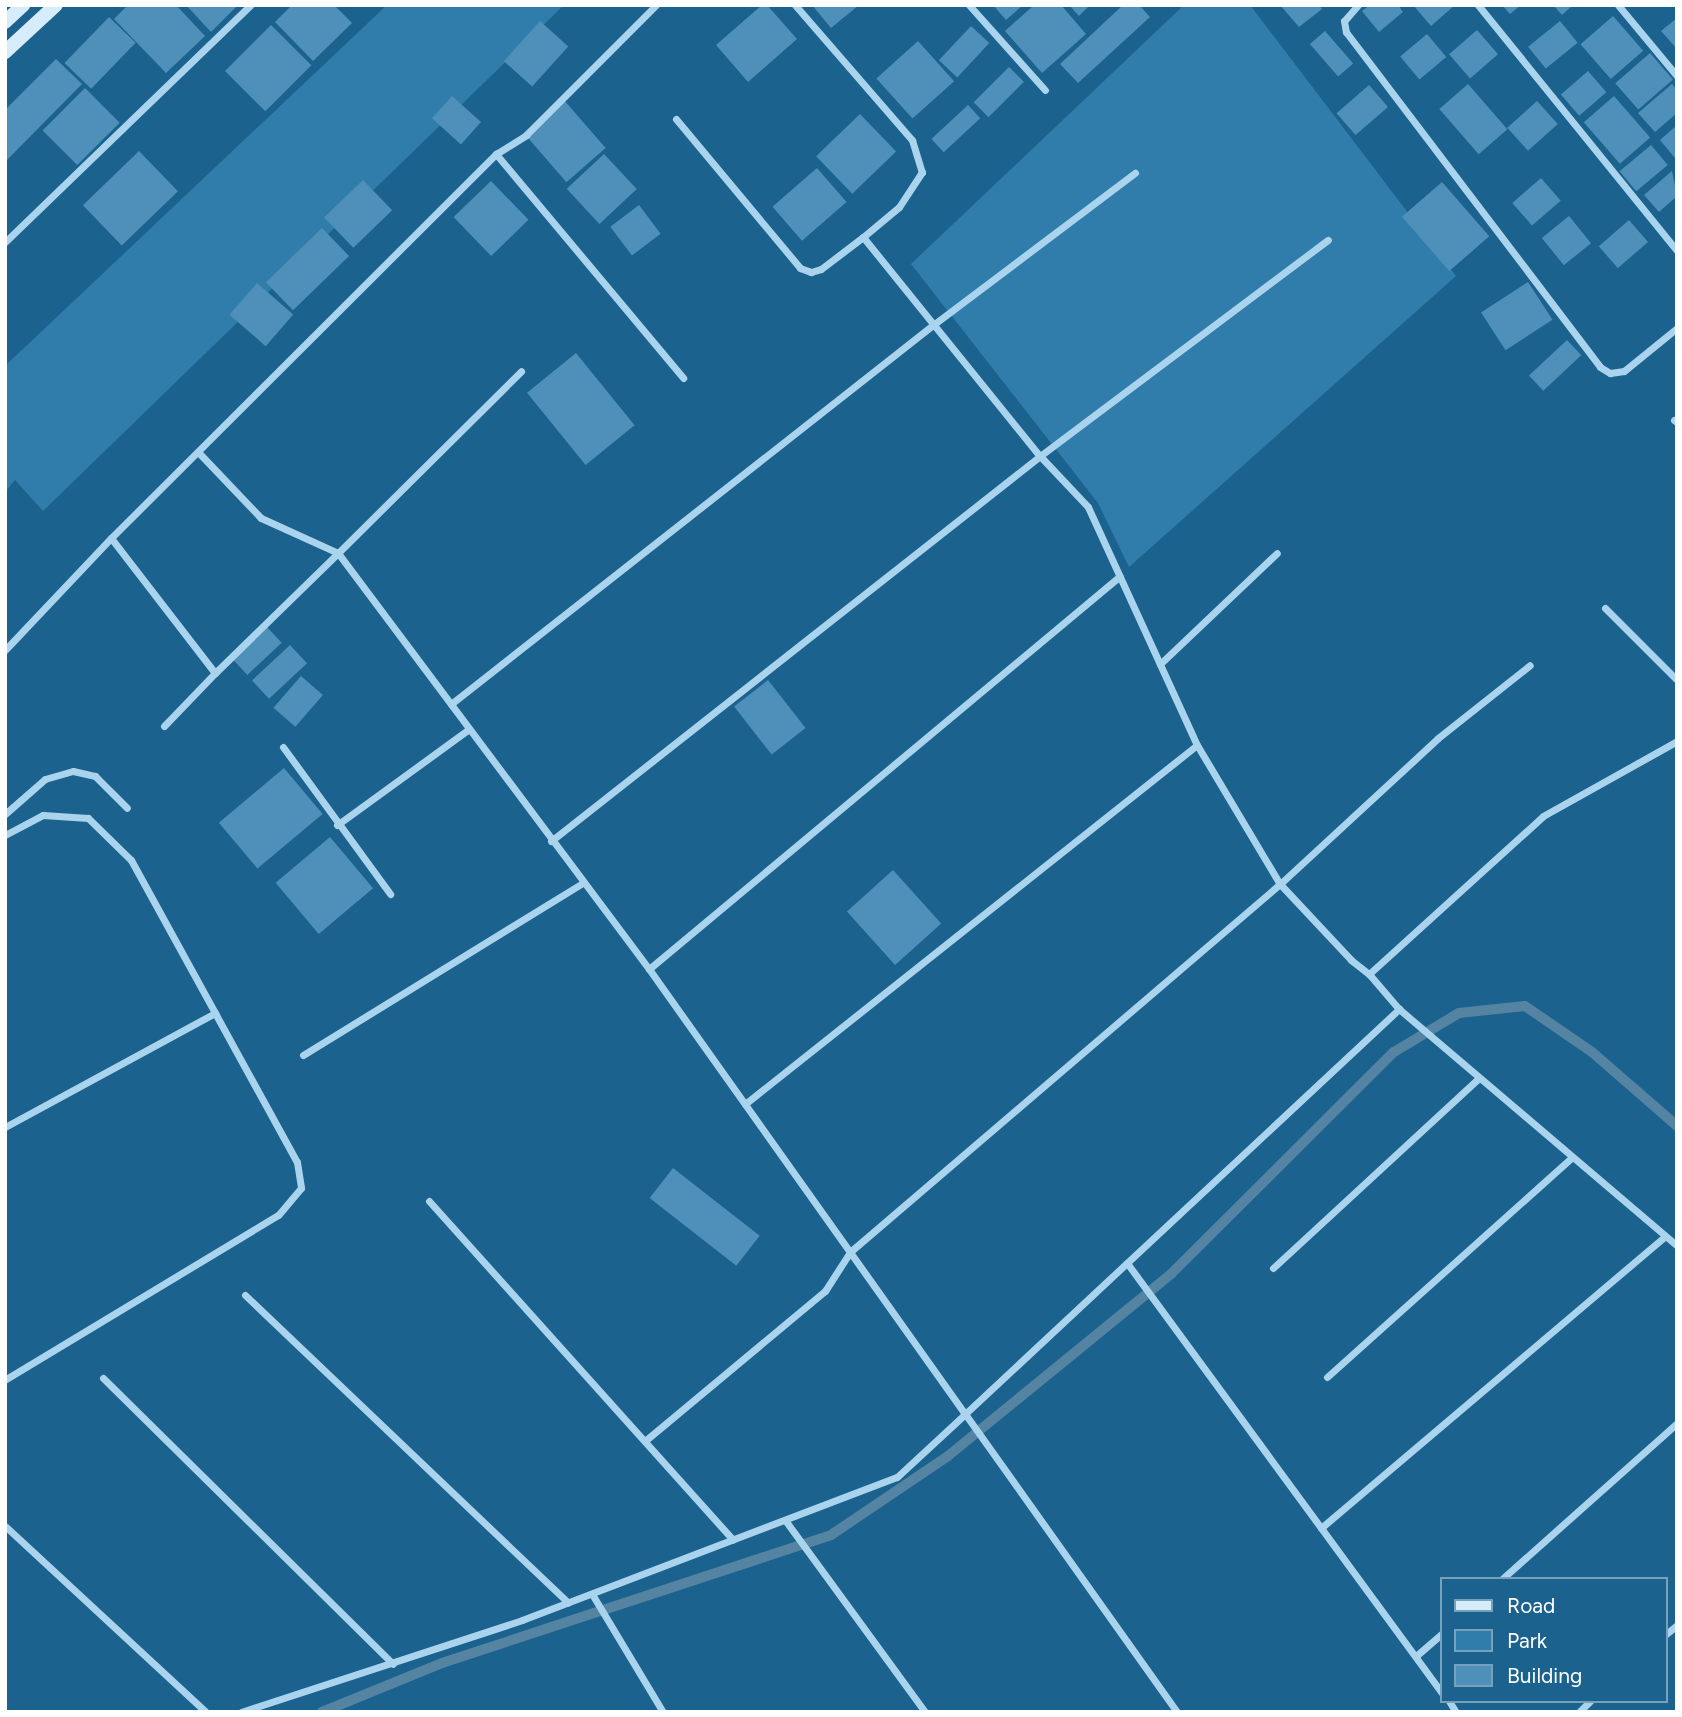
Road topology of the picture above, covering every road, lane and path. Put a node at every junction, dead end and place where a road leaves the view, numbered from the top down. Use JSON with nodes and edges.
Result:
{"nodes":[{"id":1,"x":23,"y":5,"type":"edge"},
{"id":2,"x":57,"y":5,"type":"edge"},
{"id":3,"x":250,"y":5,"type":"edge"},
{"id":4,"x":656,"y":5,"type":"edge"},
{"id":5,"x":794,"y":5,"type":"edge"},
{"id":6,"x":969,"y":5,"type":"edge"},
{"id":7,"x":1358,"y":5,"type":"edge"},
{"id":8,"x":1478,"y":5,"type":"edge"},
{"id":9,"x":1618,"y":5,"type":"edge"},
{"id":10,"x":5,"y":22,"type":"edge"},
{"id":11,"x":5,"y":52,"type":"edge"},
{"id":12,"x":1677,"y":76,"type":"edge"},
{"id":13,"x":1045,"y":90,"type":"dead end"},
{"id":14,"x":676,"y":119,"type":"dead end"},
{"id":15,"x":496,"y":154,"type":"junction"},
{"id":16,"x":1135,"y":173,"type":"dead end"},
{"id":17,"x":863,"y":237,"type":"junction"},
{"id":18,"x":1328,"y":240,"type":"dead end"},
{"id":19,"x":5,"y":242,"type":"edge"},
{"id":20,"x":1677,"y":251,"type":"edge"},
{"id":21,"x":933,"y":325,"type":"junction"},
{"id":22,"x":1677,"y":328,"type":"edge"},
{"id":23,"x":521,"y":371,"type":"dead end"},
{"id":24,"x":683,"y":378,"type":"dead end"},
{"id":25,"x":200,"y":454,"type":"junction"},
{"id":26,"x":1040,"y":456,"type":"junction"},
{"id":27,"x":111,"y":538,"type":"junction"},
{"id":28,"x":338,"y":553,"type":"junction"},
{"id":29,"x":1277,"y":553,"type":"dead end"},
{"id":30,"x":1120,"y":576,"type":"junction"},
{"id":31,"x":1605,"y":608,"type":"dead end"},
{"id":32,"x":5,"y":650,"type":"edge"},
{"id":33,"x":1160,"y":664,"type":"junction"},
{"id":34,"x":1530,"y":665,"type":"dead end"},
{"id":35,"x":215,"y":673,"type":"junction"},
{"id":36,"x":1677,"y":680,"type":"edge"},
{"id":37,"x":451,"y":704,"type":"junction"},
{"id":38,"x":164,"y":726,"type":"dead end"},
{"id":39,"x":469,"y":729,"type":"junction"},
{"id":40,"x":1197,"y":745,"type":"junction"},
{"id":41,"x":1675,"y":746,"type":"edge"},
{"id":42,"x":283,"y":747,"type":"dead end"},
{"id":43,"x":127,"y":808,"type":"dead end"},
{"id":44,"x":5,"y":814,"type":"edge"},
{"id":45,"x":337,"y":825,"type":"junction"},
{"id":46,"x":5,"y":835,"type":"edge"},
{"id":47,"x":551,"y":841,"type":"junction"},
{"id":48,"x":583,"y":883,"type":"junction"},
{"id":49,"x":1280,"y":884,"type":"junction"},
{"id":50,"x":390,"y":894,"type":"dead end"},
{"id":51,"x":649,"y":969,"type":"junction"},
{"id":52,"x":1369,"y":974,"type":"junction"},
{"id":53,"x":1399,"y":1009,"type":"junction"},
{"id":54,"x":215,"y":1013,"type":"junction"},
{"id":55,"x":303,"y":1055,"type":"dead end"},
{"id":56,"x":1479,"y":1078,"type":"junction"},
{"id":57,"x":745,"y":1104,"type":"junction"},
{"id":58,"x":5,"y":1127,"type":"edge"},
{"id":59,"x":1572,"y":1157,"type":"junction"},
{"id":60,"x":429,"y":1201,"type":"dead end"},
{"id":61,"x":1665,"y":1236,"type":"junction"},
{"id":62,"x":1677,"y":1246,"type":"edge"},
{"id":63,"x":850,"y":1252,"type":"junction"},
{"id":64,"x":1127,"y":1263,"type":"junction"},
{"id":65,"x":1273,"y":1268,"type":"dead end"},
{"id":66,"x":245,"y":1295,"type":"dead end"},
{"id":67,"x":1328,"y":1377,"type":"dead end"},
{"id":68,"x":103,"y":1378,"type":"dead end"},
{"id":69,"x":5,"y":1380,"type":"edge"},
{"id":70,"x":965,"y":1414,"type":"junction"},
{"id":71,"x":1677,"y":1423,"type":"edge"},
{"id":72,"x":646,"y":1440,"type":"junction"},
{"id":73,"x":785,"y":1520,"type":"junction"},
{"id":74,"x":5,"y":1526,"type":"edge"},
{"id":75,"x":1321,"y":1528,"type":"junction"},
{"id":76,"x":733,"y":1540,"type":"junction"},
{"id":77,"x":1504,"y":1577,"type":"edge"},
{"id":78,"x":593,"y":1595,"type":"junction"},
{"id":79,"x":568,"y":1603,"type":"junction"},
{"id":80,"x":1440,"y":1635,"type":"edge"},
{"id":81,"x":1416,"y":1656,"type":"junction"},
{"id":82,"x":393,"y":1664,"type":"junction"},
{"id":83,"x":1440,"y":1690,"type":"edge"},
{"id":84,"x":275,"y":1704,"type":"junction"},
{"id":85,"x":206,"y":1712,"type":"edge"},
{"id":86,"x":241,"y":1712,"type":"edge"},
{"id":87,"x":280,"y":1712,"type":"edge"},
{"id":88,"x":663,"y":1712,"type":"edge"},
{"id":89,"x":925,"y":1712,"type":"edge"},
{"id":90,"x":1177,"y":1712,"type":"edge"}],
"edges":[{"from":1,"to":10,"type":"main road"},
{"from":2,"to":11,"type":"main road"},
{"from":3,"to":19,"type":"street"},
{"from":4,"to":15,"type":"street"},
{"from":5,"to":17,"type":"street"},
{"from":6,"to":13,"type":"street"},
{"from":7,"to":22,"type":"street"},
{"from":8,"to":20,"type":"street"},
{"from":9,"to":12,"type":"street"},
{"from":14,"to":17,"type":"street"},
{"from":15,"to":24,"type":"street"},
{"from":15,"to":25,"type":"street"},
{"from":16,"to":21,"type":"street"},
{"from":17,"to":21,"type":"street"},
{"from":18,"to":26,"type":"street"},
{"from":21,"to":26,"type":"street"},
{"from":21,"to":37,"type":"street"},
{"from":23,"to":28,"type":"street"},
{"from":25,"to":27,"type":"street"},
{"from":25,"to":28,"type":"street"},
{"from":26,"to":30,"type":"street"},
{"from":26,"to":47,"type":"street"},
{"from":27,"to":32,"type":"street"},
{"from":27,"to":35,"type":"street"},
{"from":28,"to":35,"type":"street"},
{"from":28,"to":37,"type":"street"},
{"from":29,"to":33,"type":"street"},
{"from":30,"to":33,"type":"street"},
{"from":30,"to":51,"type":"street"},
{"from":31,"to":36,"type":"street"},
{"from":33,"to":40,"type":"street"},
{"from":34,"to":49,"type":"street"},
{"from":35,"to":38,"type":"street"},
{"from":37,"to":39,"type":"street"},
{"from":39,"to":45,"type":"street"},
{"from":39,"to":47,"type":"street"},
{"from":40,"to":49,"type":"street"},
{"from":40,"to":57,"type":"street"},
{"from":41,"to":52,"type":"street"},
{"from":42,"to":45,"type":"street"},
{"from":43,"to":44,"type":"street"},
{"from":45,"to":50,"type":"street"},
{"from":46,"to":54,"type":"street"},
{"from":47,"to":48,"type":"street"},
{"from":48,"to":51,"type":"street"},
{"from":48,"to":55,"type":"street"},
{"from":49,"to":52,"type":"street"},
{"from":49,"to":63,"type":"street"},
{"from":51,"to":57,"type":"street"},
{"from":52,"to":53,"type":"street"},
{"from":53,"to":56,"type":"street"},
{"from":53,"to":64,"type":"street"},
{"from":54,"to":58,"type":"street"},
{"from":54,"to":69,"type":"street"},
{"from":56,"to":59,"type":"street"},
{"from":56,"to":65,"type":"street"},
{"from":57,"to":63,"type":"street"},
{"from":59,"to":61,"type":"street"},
{"from":59,"to":67,"type":"street"},
{"from":60,"to":72,"type":"street"},
{"from":61,"to":62,"type":"street"},
{"from":61,"to":75,"type":"street"},
{"from":63,"to":70,"type":"street"},
{"from":63,"to":72,"type":"street"},
{"from":64,"to":70,"type":"street"},
{"from":64,"to":75,"type":"street"},
{"from":66,"to":79,"type":"street"},
{"from":68,"to":82,"type":"street"},
{"from":70,"to":73,"type":"street"},
{"from":70,"to":90,"type":"street"},
{"from":71,"to":77,"type":"street"},
{"from":72,"to":76,"type":"street"},
{"from":73,"to":76,"type":"street"},
{"from":73,"to":89,"type":"street"},
{"from":74,"to":85,"type":"street"},
{"from":75,"to":81,"type":"street"},
{"from":76,"to":78,"type":"street"},
{"from":78,"to":79,"type":"street"},
{"from":78,"to":88,"type":"street"},
{"from":79,"to":82,"type":"street"},
{"from":80,"to":81,"type":"street"},
{"from":81,"to":83,"type":"street"},
{"from":82,"to":84,"type":"street"},
{"from":84,"to":86,"type":"street"},
{"from":84,"to":87,"type":"street"}]}
